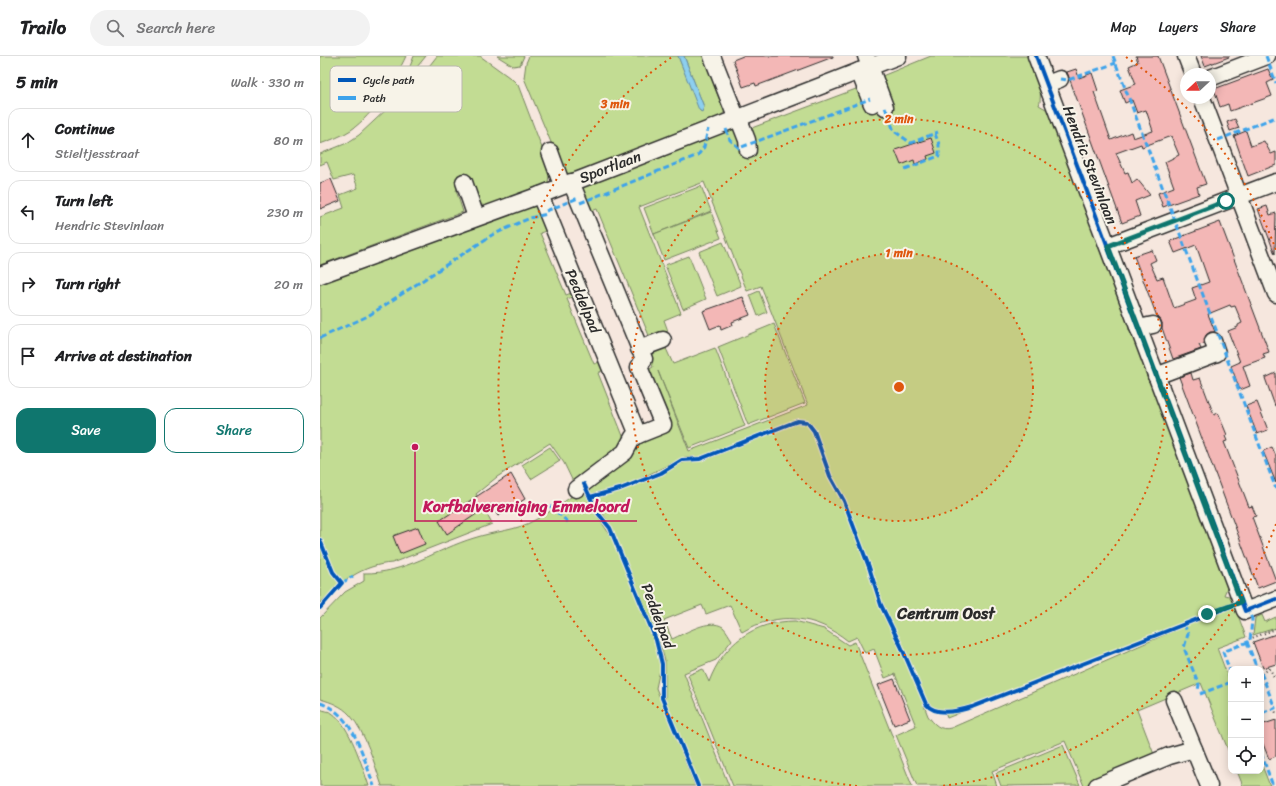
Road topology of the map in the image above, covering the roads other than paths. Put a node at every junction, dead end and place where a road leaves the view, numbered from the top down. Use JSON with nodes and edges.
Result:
{"nodes":[{"id":1,"x":712,"y":56,"type":"edge"},
{"id":2,"x":898,"y":56,"type":"edge"},
{"id":3,"x":1036,"y":56,"type":"edge"},
{"id":4,"x":1186,"y":56,"type":"edge"},
{"id":5,"x":1267,"y":56,"type":"edge"},
{"id":6,"x":865,"y":64,"type":"edge"},
{"id":7,"x":1191,"y":68,"type":"edge"},
{"id":8,"x":1216,"y":76,"type":"edge"},
{"id":9,"x":1204,"y":104,"type":"edge"},
{"id":10,"x":878,"y":106,"type":"dead end"},
{"id":11,"x":731,"y":121,"type":"junction"},
{"id":12,"x":748,"y":150,"type":"dead end"},
{"id":13,"x":550,"y":152,"type":"dead end"},
{"id":14,"x":464,"y":182,"type":"dead end"},
{"id":15,"x":1276,"y":182,"type":"edge"},
{"id":16,"x":567,"y":184,"type":"junction"},
{"id":17,"x":540,"y":195,"type":"junction"},
{"id":18,"x":1239,"y":196,"type":"junction"},
{"id":19,"x":476,"y":217,"type":"junction"},
{"id":20,"x":1108,"y":246,"type":"junction"},
{"id":21,"x":320,"y":275,"type":"edge"},
{"id":22,"x":1276,"y":294,"type":"edge"},
{"id":23,"x":662,"y":340,"type":"dead end"},
{"id":24,"x":1213,"y":341,"type":"dead end"},
{"id":25,"x":639,"y":349,"type":"junction"},
{"id":26,"x":1156,"y":376,"type":"junction"},
{"id":27,"x":638,"y":435,"type":"junction"},
{"id":28,"x":580,"y":486,"type":"dead end"},
{"id":29,"x":1276,"y":599,"type":"edge"},
{"id":30,"x":1174,"y":700,"type":"dead end"},
{"id":31,"x":1194,"y":749,"type":"junction"},
{"id":32,"x":1097,"y":786,"type":"edge"},
{"id":33,"x":1209,"y":786,"type":"edge"}],
"edges":[{"from":1,"to":11,"type":"street"},
{"from":2,"to":6,"type":"street","name":"Sportlaan"},
{"from":3,"to":20,"type":"street","name":"Hendric Stevinlaan"},
{"from":4,"to":7,"type":"street"},
{"from":5,"to":8,"type":"street"},
{"from":6,"to":10,"type":"street"},
{"from":6,"to":11,"type":"street","name":"Sportlaan"},
{"from":9,"to":18,"type":"street"},
{"from":11,"to":12,"type":"street"},
{"from":11,"to":16,"type":"street","name":"Sportlaan"},
{"from":13,"to":16,"type":"street"},
{"from":14,"to":19,"type":"street"},
{"from":15,"to":18,"type":"street"},
{"from":16,"to":17,"type":"street","name":"Sportlaan"},
{"from":16,"to":25,"type":"street"},
{"from":17,"to":19,"type":"street","name":"Sportlaan"},
{"from":17,"to":27,"type":"street","name":"Peddelpad"},
{"from":18,"to":20,"type":"street"},
{"from":18,"to":22,"type":"street"},
{"from":19,"to":21,"type":"street","name":"Sportlaan"},
{"from":20,"to":26,"type":"street","name":"Hendric Stevinlaan"},
{"from":23,"to":25,"type":"street"},
{"from":24,"to":26,"type":"street"},
{"from":25,"to":27,"type":"street"},
{"from":26,"to":29,"type":"street","name":"Hendric Stevinlaan"},
{"from":27,"to":28,"type":"street"},
{"from":30,"to":31,"type":"street"},
{"from":31,"to":32,"type":"street"},
{"from":31,"to":33,"type":"street"}]}
